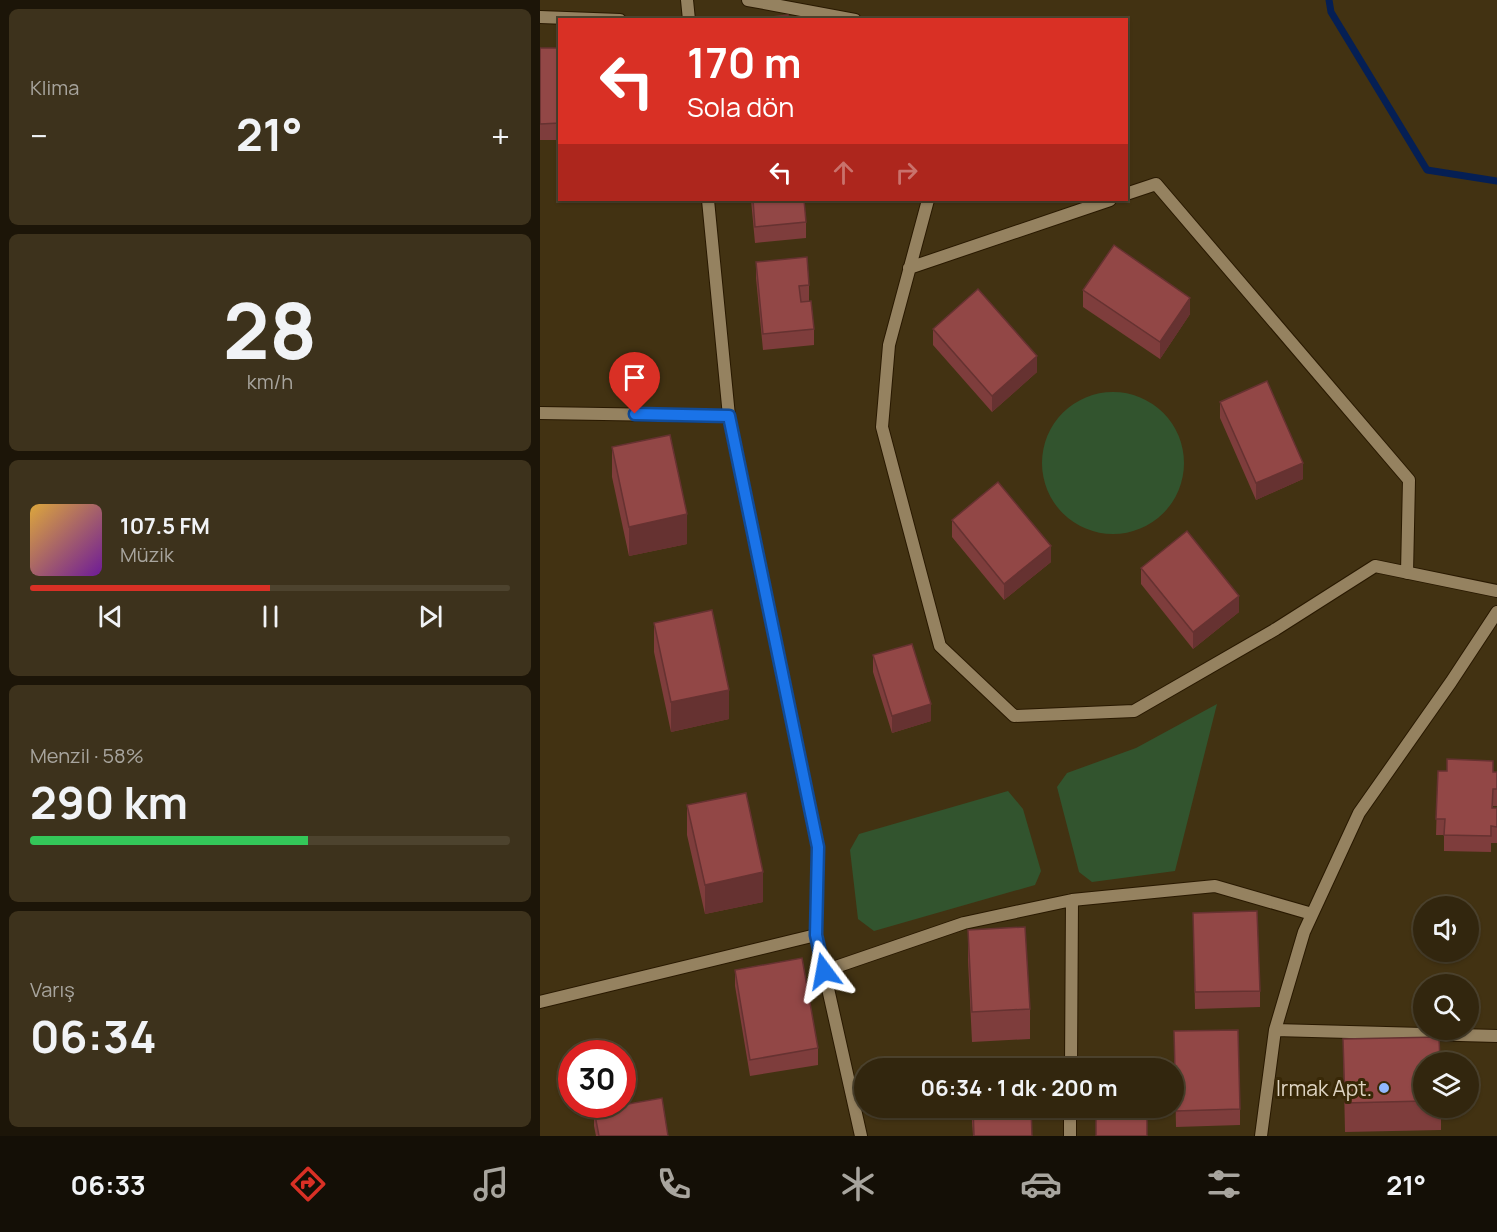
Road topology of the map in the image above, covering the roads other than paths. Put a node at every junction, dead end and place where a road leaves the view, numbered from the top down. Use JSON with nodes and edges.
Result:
{"nodes":[{"id":1,"x":687,"y":0,"type":"edge"},
{"id":2,"x":748,"y":0,"type":"edge"},
{"id":3,"x":540,"y":16,"type":"edge"},
{"id":4,"x":580,"y":18,"type":"edge"},
{"id":5,"x":689,"y":18,"type":"edge"},
{"id":6,"x":844,"y":18,"type":"edge"},
{"id":7,"x":1128,"y":193,"type":"edge"},
{"id":8,"x":708,"y":201,"type":"edge"},
{"id":9,"x":928,"y":201,"type":"edge"},
{"id":10,"x":1107,"y":201,"type":"edge"},
{"id":11,"x":909,"y":268,"type":"junction"},
{"id":12,"x":540,"y":413,"type":"edge"},
{"id":13,"x":729,"y":416,"type":"junction"},
{"id":14,"x":1407,"y":573,"type":"junction"},
{"id":15,"x":1497,"y":591,"type":"edge"},
{"id":16,"x":1497,"y":612,"type":"edge"},
{"id":17,"x":1072,"y":900,"type":"junction"},
{"id":18,"x":1312,"y":914,"type":"junction"},
{"id":19,"x":816,"y":935,"type":"junction"},
{"id":20,"x":824,"y":971,"type":"junction"},
{"id":21,"x":540,"y":1002,"type":"edge"},
{"id":22,"x":1275,"y":1030,"type":"junction"},
{"id":23,"x":1497,"y":1036,"type":"edge"},
{"id":24,"x":1071,"y":1058,"type":"edge"},
{"id":25,"x":1070,"y":1118,"type":"edge"},
{"id":26,"x":861,"y":1136,"type":"edge"},
{"id":27,"x":1070,"y":1136,"type":"edge"},
{"id":28,"x":1261,"y":1136,"type":"edge"}],
"edges":[{"from":1,"to":5,"type":"street"},
{"from":2,"to":6,"type":"street"},
{"from":3,"to":4,"type":"street"},
{"from":7,"to":14,"type":"street"},
{"from":8,"to":13,"type":"street"},
{"from":9,"to":11,"type":"street"},
{"from":10,"to":11,"type":"street"},
{"from":11,"to":14,"type":"street"},
{"from":12,"to":13,"type":"street"},
{"from":13,"to":19,"type":"street"},
{"from":14,"to":15,"type":"street"},
{"from":16,"to":18,"type":"street"},
{"from":17,"to":18,"type":"street"},
{"from":17,"to":20,"type":"street"},
{"from":17,"to":24,"type":"street"},
{"from":18,"to":22,"type":"street"},
{"from":19,"to":20,"type":"street"},
{"from":19,"to":21,"type":"street"},
{"from":20,"to":26,"type":"street"},
{"from":22,"to":23,"type":"street"},
{"from":22,"to":28,"type":"street"},
{"from":25,"to":27,"type":"street"}]}
